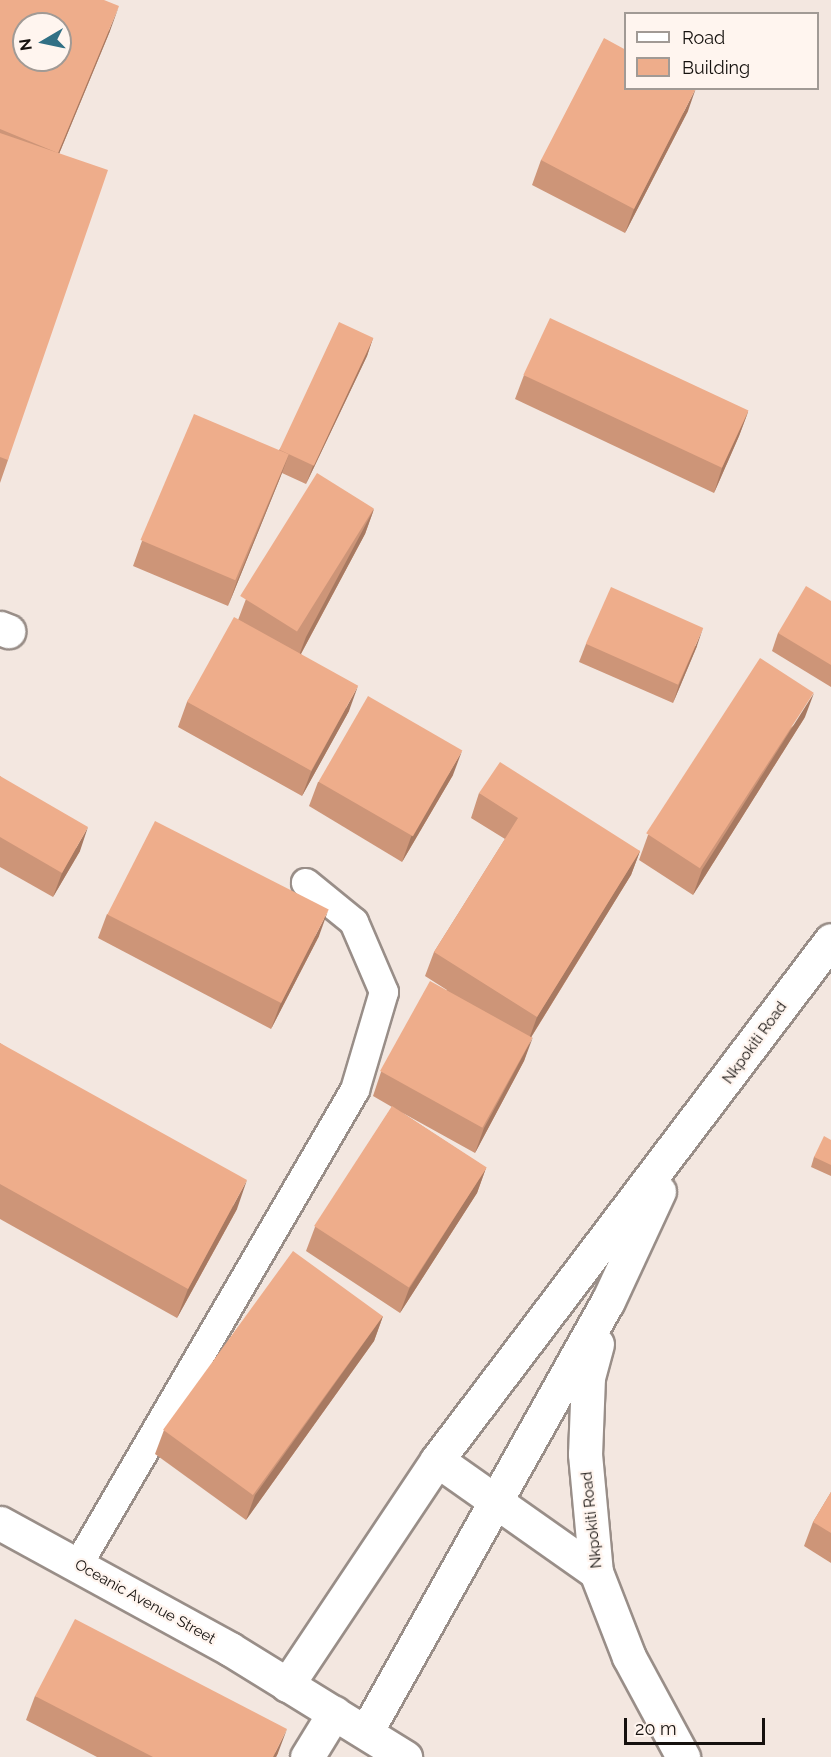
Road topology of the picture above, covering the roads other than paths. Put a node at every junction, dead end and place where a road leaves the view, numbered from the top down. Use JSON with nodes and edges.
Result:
{"nodes":[{"id":1,"x":306,"y":883,"type":"dead end"},
{"id":2,"x":831,"y":940,"type":"edge"},
{"id":3,"x":680,"y":1146,"type":"junction"},
{"id":4,"x":608,"y":1301,"type":"junction"},
{"id":5,"x":436,"y":1460,"type":"junction"},
{"id":6,"x":496,"y":1504,"type":"junction"},
{"id":7,"x":0,"y":1523,"type":"edge"},
{"id":8,"x":78,"y":1565,"type":"junction"},
{"id":9,"x":596,"y":1572,"type":"junction"},
{"id":10,"x":286,"y":1685,"type":"junction"},
{"id":11,"x":334,"y":1713,"type":"junction"},
{"id":12,"x":366,"y":1732,"type":"junction"},
{"id":13,"x":306,"y":1757,"type":"edge"},
{"id":14,"x":405,"y":1757,"type":"edge"},
{"id":15,"x":683,"y":1757,"type":"edge"}],
"edges":[{"from":1,"to":8,"type":"lane"},
{"from":2,"to":3,"type":"main road","name":"Nkpokiti Road"},
{"from":3,"to":4,"type":"main road"},
{"from":3,"to":5,"type":"main road"},
{"from":4,"to":6,"type":"main road"},
{"from":4,"to":9,"type":"main road","name":"Nkpokiti Road"},
{"from":5,"to":6,"type":"main road"},
{"from":5,"to":10,"type":"main road"},
{"from":6,"to":9,"type":"main road"},
{"from":6,"to":12,"type":"main road"},
{"from":7,"to":8,"type":"main road","name":"Oceanic Avenue Street"},
{"from":8,"to":10,"type":"main road","name":"Oceanic Avenue Street"},
{"from":9,"to":15,"type":"main road","name":"Nkpokiti Road"},
{"from":10,"to":11,"type":"main road","name":"Oceanic Avenue Street"},
{"from":11,"to":12,"type":"main road","name":"Oceanic Avenue Street"},
{"from":11,"to":13,"type":"main road"},
{"from":12,"to":14,"type":"main road","name":"Oceanic Avenue Street"}]}
